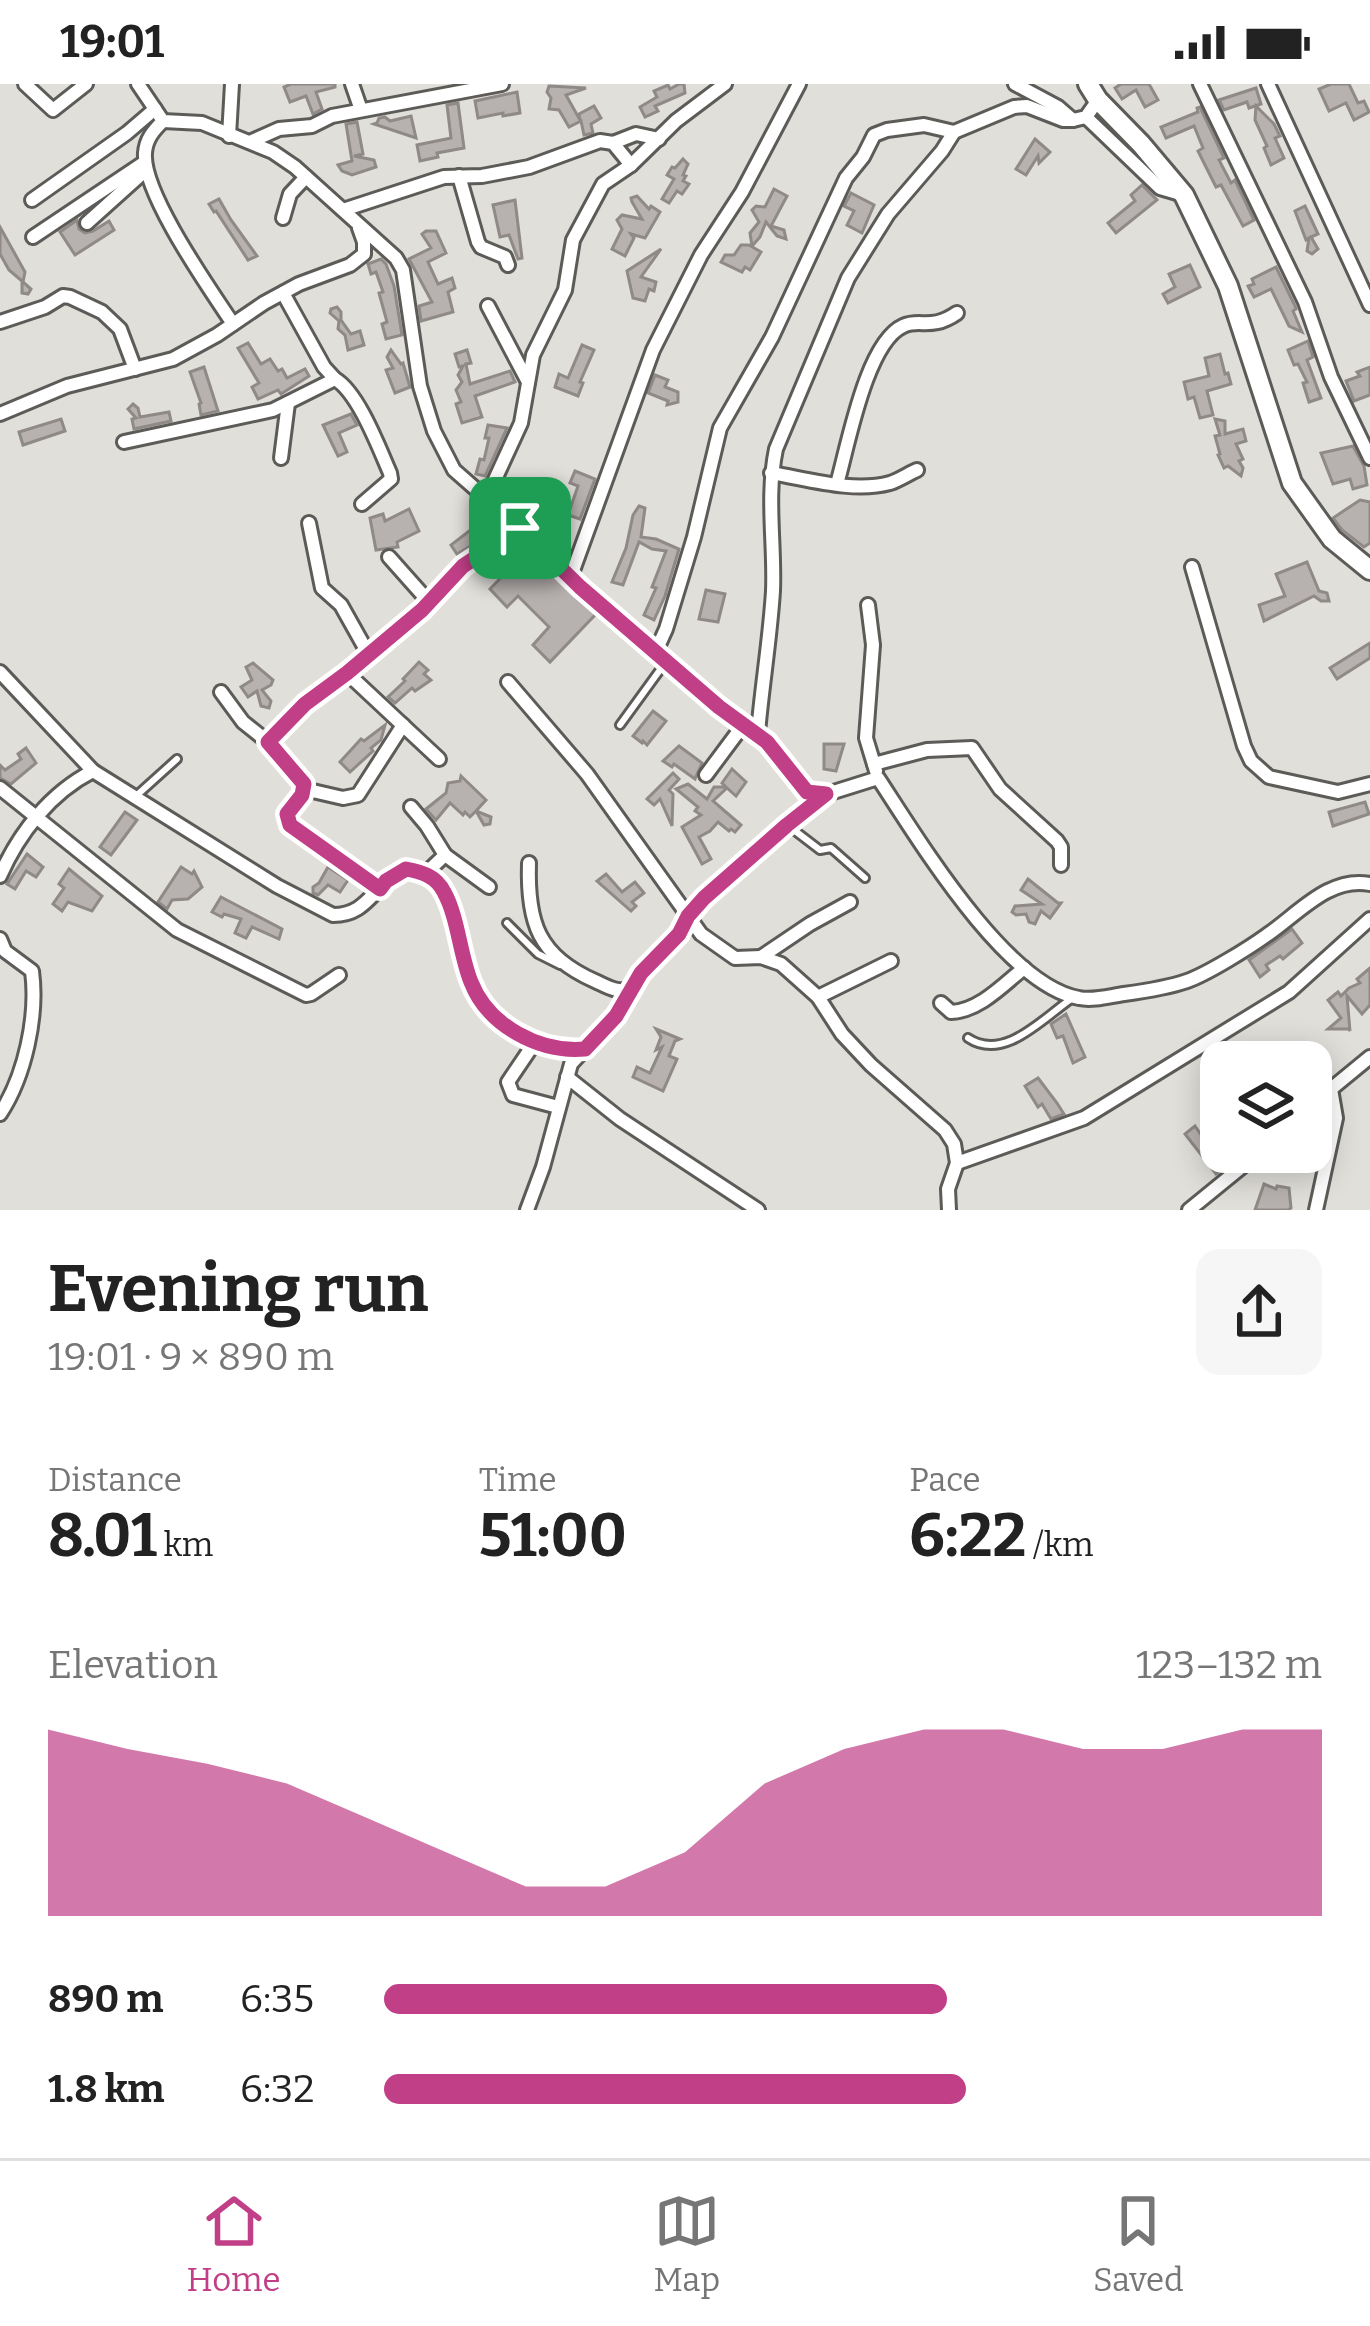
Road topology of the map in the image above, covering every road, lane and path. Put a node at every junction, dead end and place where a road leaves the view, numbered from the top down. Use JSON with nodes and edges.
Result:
{"nodes":[{"id":1,"x":26,"y":84,"type":"edge"},
{"id":2,"x":86,"y":84,"type":"edge"},
{"id":3,"x":138,"y":84,"type":"edge"},
{"id":4,"x":232,"y":84,"type":"edge"},
{"id":5,"x":352,"y":84,"type":"edge"},
{"id":6,"x":502,"y":84,"type":"edge"},
{"id":7,"x":725,"y":84,"type":"edge"},
{"id":8,"x":799,"y":84,"type":"edge"},
{"id":9,"x":1016,"y":84,"type":"edge"},
{"id":10,"x":1200,"y":84,"type":"edge"},
{"id":11,"x":1268,"y":84,"type":"edge"},
{"id":12,"x":1093,"y":92,"type":"edge"},
{"id":13,"x":362,"y":110,"type":"junction"},
{"id":14,"x":159,"y":115,"type":"junction"},
{"id":15,"x":1080,"y":118,"type":"junction"},
{"id":16,"x":954,"y":132,"type":"junction"},
{"id":17,"x":229,"y":136,"type":"junction"},
{"id":18,"x":658,"y":140,"type":"junction"},
{"id":19,"x":252,"y":141,"type":"junction"},
{"id":20,"x":613,"y":143,"type":"junction"},
{"id":21,"x":631,"y":165,"type":"junction"},
{"id":22,"x":145,"y":166,"type":"junction"},
{"id":23,"x":459,"y":176,"type":"junction"},
{"id":24,"x":306,"y":177,"type":"junction"},
{"id":25,"x":1184,"y":195,"type":"junction"},
{"id":26,"x":32,"y":200,"type":"dead end"},
{"id":27,"x":344,"y":210,"type":"junction"},
{"id":28,"x":283,"y":218,"type":"dead end"},
{"id":29,"x":356,"y":221,"type":"junction"},
{"id":30,"x":87,"y":224,"type":"dead end"},
{"id":31,"x":33,"y":237,"type":"dead end"},
{"id":32,"x":508,"y":265,"type":"dead end"},
{"id":33,"x":283,"y":293,"type":"junction"},
{"id":34,"x":0,"y":304,"type":"edge"},
{"id":35,"x":1370,"y":304,"type":"edge"},
{"id":36,"x":488,"y":305,"type":"dead end"},
{"id":37,"x":957,"y":313,"type":"dead end"},
{"id":38,"x":6,"y":320,"type":"edge"},
{"id":39,"x":233,"y":324,"type":"junction"},
{"id":40,"x":135,"y":369,"type":"junction"},
{"id":41,"x":335,"y":379,"type":"junction"},
{"id":42,"x":529,"y":383,"type":"junction"},
{"id":43,"x":289,"y":403,"type":"junction"},
{"id":44,"x":0,"y":414,"type":"edge"},
{"id":45,"x":124,"y":442,"type":"dead end"},
{"id":46,"x":281,"y":458,"type":"dead end"},
{"id":47,"x":1370,"y":458,"type":"edge"},
{"id":48,"x":917,"y":470,"type":"dead end"},
{"id":49,"x":771,"y":473,"type":"junction"},
{"id":50,"x":837,"y":484,"type":"junction"},
{"id":51,"x":486,"y":500,"type":"junction"},
{"id":52,"x":362,"y":505,"type":"dead end"},
{"id":53,"x":309,"y":523,"type":"dead end"},
{"id":54,"x":520,"y":528,"type":"junction"},
{"id":55,"x":389,"y":557,"type":"dead end"},
{"id":56,"x":1367,"y":562,"type":"edge"},
{"id":57,"x":1192,"y":567,"type":"dead end"},
{"id":58,"x":571,"y":576,"type":"junction"},
{"id":59,"x":429,"y":602,"type":"junction"},
{"id":60,"x":868,"y":605,"type":"dead end"},
{"id":61,"x":369,"y":655,"type":"junction"},
{"id":62,"x":661,"y":656,"type":"junction"},
{"id":63,"x":0,"y":672,"type":"edge"},
{"id":64,"x":347,"y":673,"type":"junction"},
{"id":65,"x":508,"y":682,"type":"dead end"},
{"id":66,"x":221,"y":692,"type":"dead end"},
{"id":67,"x":744,"y":724,"type":"junction"},
{"id":68,"x":403,"y":725,"type":"junction"},
{"id":69,"x":620,"y":725,"type":"dead end"},
{"id":70,"x":758,"y":734,"type":"junction"},
{"id":71,"x":268,"y":742,"type":"junction"},
{"id":72,"x":177,"y":758,"type":"dead end"},
{"id":73,"x":439,"y":759,"type":"dead end"},
{"id":74,"x":93,"y":771,"type":"junction"},
{"id":75,"x":876,"y":771,"type":"junction"},
{"id":76,"x":706,"y":775,"type":"dead end"},
{"id":77,"x":1370,"y":784,"type":"edge"},
{"id":78,"x":0,"y":788,"type":"edge"},
{"id":79,"x":304,"y":789,"type":"junction"},
{"id":80,"x":826,"y":794,"type":"junction"},
{"id":81,"x":134,"y":798,"type":"junction"},
{"id":82,"x":411,"y":807,"type":"dead end"},
{"id":83,"x":34,"y":817,"type":"junction"},
{"id":84,"x":787,"y":825,"type":"junction"},
{"id":85,"x":445,"y":855,"type":"junction"},
{"id":86,"x":530,"y":863,"type":"dead end"},
{"id":87,"x":1061,"y":865,"type":"dead end"},
{"id":88,"x":426,"y":873,"type":"junction"},
{"id":89,"x":0,"y":876,"type":"edge"},
{"id":90,"x":865,"y":878,"type":"dead end"},
{"id":91,"x":1370,"y":884,"type":"edge"},
{"id":92,"x":489,"y":887,"type":"dead end"},
{"id":93,"x":380,"y":889,"type":"junction"},
{"id":94,"x":850,"y":902,"type":"dead end"},
{"id":95,"x":688,"y":916,"type":"junction"},
{"id":96,"x":1370,"y":920,"type":"edge"},
{"id":97,"x":507,"y":923,"type":"dead end"},
{"id":98,"x":0,"y":939,"type":"edge"},
{"id":99,"x":761,"y":957,"type":"junction"},
{"id":100,"x":891,"y":961,"type":"dead end"},
{"id":101,"x":1024,"y":968,"type":"junction"},
{"id":102,"x":580,"y":974,"type":"junction"},
{"id":103,"x":339,"y":975,"type":"dead end"},
{"id":104,"x":631,"y":989,"type":"junction"},
{"id":105,"x":818,"y":997,"type":"junction"},
{"id":106,"x":1074,"y":997,"type":"junction"},
{"id":107,"x":941,"y":1003,"type":"dead end"},
{"id":108,"x":968,"y":1038,"type":"dead end"},
{"id":109,"x":535,"y":1042,"type":"junction"},
{"id":110,"x":585,"y":1049,"type":"junction"},
{"id":111,"x":1370,"y":1057,"type":"edge"},
{"id":112,"x":567,"y":1077,"type":"junction"},
{"id":113,"x":1332,"y":1087,"type":"edge"},
{"id":114,"x":1332,"y":1094,"type":"edge"},
{"id":115,"x":558,"y":1106,"type":"junction"},
{"id":116,"x":0,"y":1114,"type":"edge"},
{"id":117,"x":1332,"y":1136,"type":"edge"},
{"id":118,"x":957,"y":1163,"type":"junction"},
{"id":119,"x":1234,"y":1173,"type":"edge"},
{"id":120,"x":1324,"y":1173,"type":"edge"},
{"id":121,"x":527,"y":1210,"type":"edge"},
{"id":122,"x":758,"y":1210,"type":"edge"},
{"id":123,"x":949,"y":1210,"type":"edge"},
{"id":124,"x":1189,"y":1210,"type":"edge"},
{"id":125,"x":1316,"y":1210,"type":"edge"}],
"edges":[{"from":1,"to":2,"type":"street"},
{"from":3,"to":14,"type":"street"},
{"from":4,"to":17,"type":"street"},
{"from":5,"to":13,"type":"street"},
{"from":6,"to":13,"type":"street"},
{"from":7,"to":18,"type":"street"},
{"from":8,"to":58,"type":"street"},
{"from":9,"to":15,"type":"street"},
{"from":10,"to":47,"type":"street"},
{"from":11,"to":35,"type":"street"},
{"from":12,"to":15,"type":"street"},
{"from":12,"to":25,"type":"main road"},
{"from":13,"to":19,"type":"street"},
{"from":14,"to":17,"type":"street"},
{"from":14,"to":22,"type":"street"},
{"from":14,"to":26,"type":"street"},
{"from":15,"to":16,"type":"street"},
{"from":15,"to":25,"type":"street"},
{"from":16,"to":49,"type":"street"},
{"from":16,"to":62,"type":"street"},
{"from":17,"to":19,"type":"street"},
{"from":18,"to":20,"type":"street"},
{"from":18,"to":21,"type":"street"},
{"from":19,"to":24,"type":"street"},
{"from":20,"to":21,"type":"street"},
{"from":20,"to":23,"type":"street"},
{"from":21,"to":42,"type":"street"},
{"from":22,"to":30,"type":"street"},
{"from":22,"to":31,"type":"street"},
{"from":22,"to":39,"type":"street"},
{"from":23,"to":27,"type":"street"},
{"from":23,"to":32,"type":"street"},
{"from":24,"to":27,"type":"street"},
{"from":24,"to":28,"type":"street"},
{"from":25,"to":56,"type":"main road"},
{"from":27,"to":29,"type":"street"},
{"from":29,"to":33,"type":"street"},
{"from":29,"to":51,"type":"street"},
{"from":33,"to":39,"type":"street"},
{"from":33,"to":41,"type":"street"},
{"from":34,"to":38,"type":"street"},
{"from":36,"to":42,"type":"street"},
{"from":37,"to":50,"type":"street"},
{"from":38,"to":40,"type":"street"},
{"from":39,"to":40,"type":"street"},
{"from":40,"to":44,"type":"street"},
{"from":41,"to":43,"type":"street"},
{"from":41,"to":52,"type":"street"},
{"from":42,"to":51,"type":"street"},
{"from":43,"to":45,"type":"street"},
{"from":43,"to":46,"type":"street"},
{"from":48,"to":50,"type":"street"},
{"from":49,"to":50,"type":"street"},
{"from":49,"to":70,"type":"street"},
{"from":51,"to":54,"type":"street"},
{"from":53,"to":61,"type":"street"},
{"from":54,"to":58,"type":"street"},
{"from":54,"to":59,"type":"street"},
{"from":55,"to":59,"type":"street"},
{"from":57,"to":77,"type":"street"},
{"from":58,"to":62,"type":"street"},
{"from":59,"to":61,"type":"street"},
{"from":60,"to":75,"type":"street"},
{"from":61,"to":64,"type":"street"},
{"from":62,"to":67,"type":"street"},
{"from":62,"to":69,"type":"lane"},
{"from":63,"to":74,"type":"street"},
{"from":64,"to":68,"type":"street"},
{"from":64,"to":71,"type":"street"},
{"from":65,"to":95,"type":"street"},
{"from":66,"to":71,"type":"street"},
{"from":67,"to":70,"type":"street"},
{"from":67,"to":76,"type":"street"},
{"from":68,"to":73,"type":"street"},
{"from":68,"to":79,"type":"street"},
{"from":70,"to":80,"type":"street"},
{"from":71,"to":79,"type":"street"},
{"from":72,"to":81,"type":"lane"},
{"from":74,"to":81,"type":"street"},
{"from":74,"to":83,"type":"street"},
{"from":75,"to":80,"type":"street"},
{"from":75,"to":87,"type":"street"},
{"from":75,"to":101,"type":"street"},
{"from":78,"to":83,"type":"street"},
{"from":79,"to":93,"type":"street"},
{"from":80,"to":84,"type":"street"},
{"from":81,"to":93,"type":"street"},
{"from":82,"to":85,"type":"street"},
{"from":83,"to":89,"type":"street"},
{"from":83,"to":103,"type":"street"},
{"from":84,"to":90,"type":"lane"},
{"from":84,"to":95,"type":"street"},
{"from":85,"to":88,"type":"street"},
{"from":85,"to":92,"type":"street"},
{"from":86,"to":102,"type":"street"},
{"from":88,"to":93,"type":"street"},
{"from":88,"to":109,"type":"street"},
{"from":91,"to":106,"type":"street"},
{"from":94,"to":99,"type":"street"},
{"from":95,"to":99,"type":"street"},
{"from":95,"to":104,"type":"street"},
{"from":96,"to":118,"type":"street"},
{"from":97,"to":102,"type":"lane"},
{"from":98,"to":116,"type":"street"},
{"from":99,"to":105,"type":"street"},
{"from":100,"to":105,"type":"street"},
{"from":101,"to":106,"type":"street"},
{"from":101,"to":107,"type":"street"},
{"from":102,"to":104,"type":"street"},
{"from":104,"to":110,"type":"street"},
{"from":105,"to":118,"type":"street"},
{"from":106,"to":108,"type":"lane"},
{"from":109,"to":110,"type":"street"},
{"from":109,"to":115,"type":"street"},
{"from":110,"to":112,"type":"street"},
{"from":111,"to":113,"type":"street"},
{"from":112,"to":115,"type":"street"},
{"from":112,"to":122,"type":"street"},
{"from":114,"to":117,"type":"street"},
{"from":115,"to":121,"type":"street"},
{"from":118,"to":123,"type":"street"},
{"from":119,"to":124,"type":"street"},
{"from":120,"to":125,"type":"street"}]}
